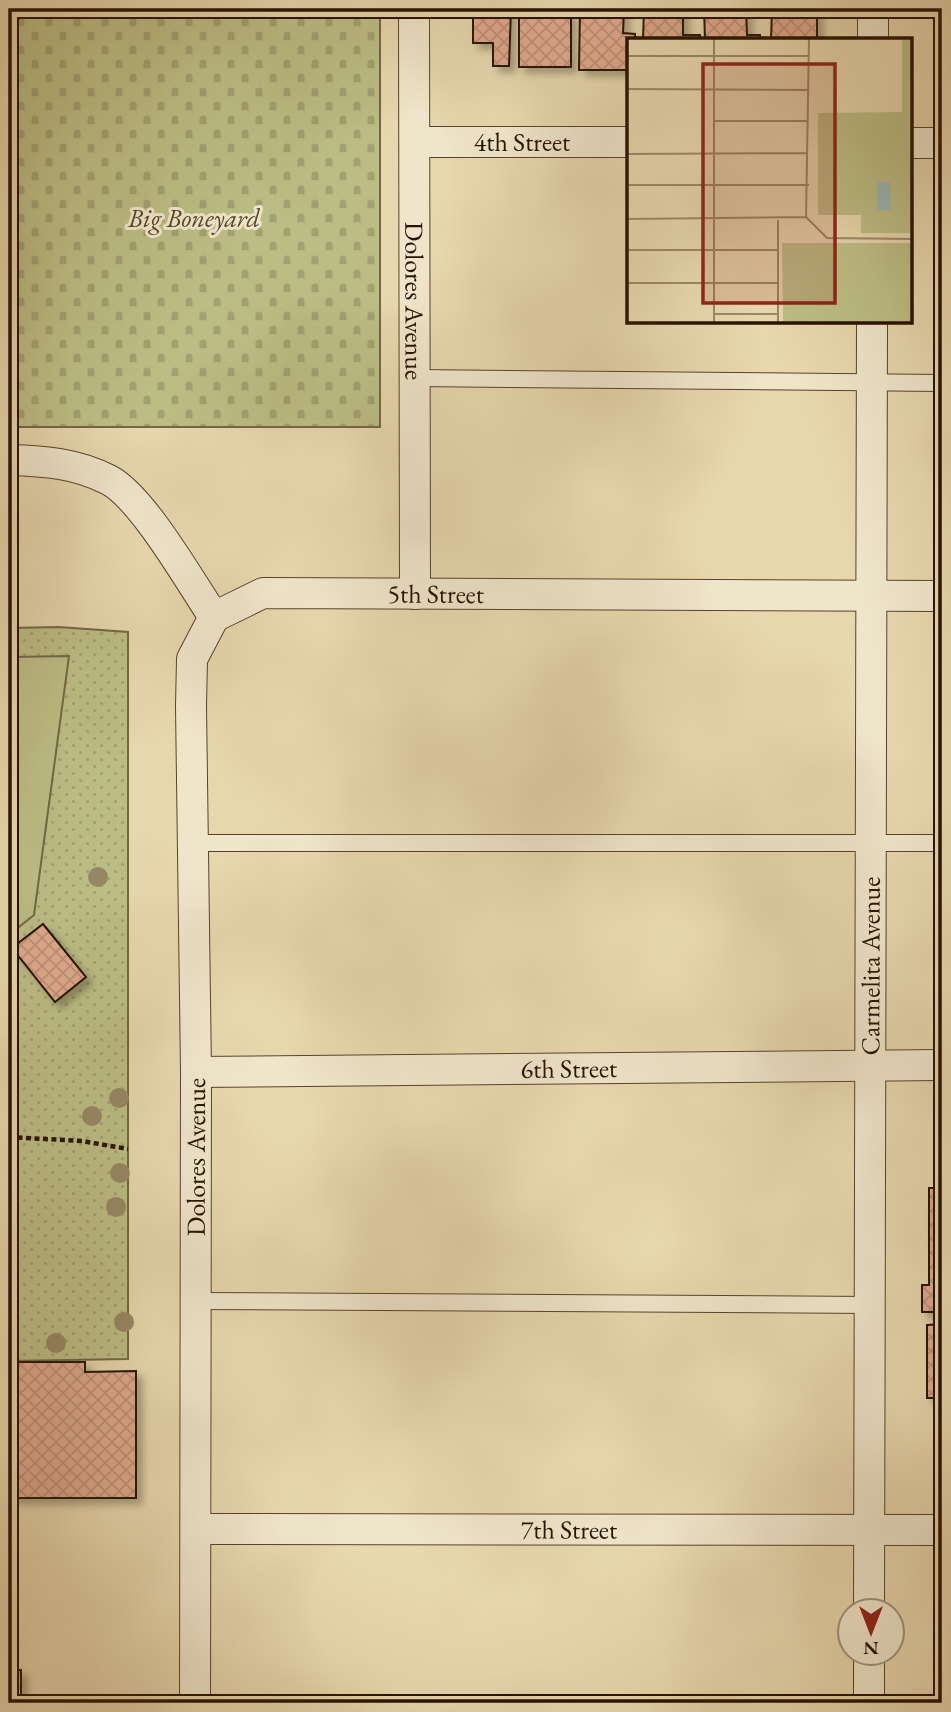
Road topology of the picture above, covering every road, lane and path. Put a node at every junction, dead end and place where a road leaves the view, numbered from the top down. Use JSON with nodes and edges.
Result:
{"nodes":[{"id":1,"x":414,"y":9,"type":"edge"},
{"id":2,"x":873,"y":9,"type":"edge"},
{"id":3,"x":873,"y":38,"type":"edge"},
{"id":4,"x":415,"y":142,"type":"junction"},
{"id":5,"x":627,"y":142,"type":"edge"},
{"id":6,"x":912,"y":143,"type":"edge"},
{"id":7,"x":942,"y":143,"type":"edge"},
{"id":8,"x":872,"y":324,"type":"edge"},
{"id":9,"x":415,"y":378,"type":"junction"},
{"id":10,"x":942,"y":383,"type":"edge"},
{"id":11,"x":872,"y":384,"type":"junction"},
{"id":12,"x":9,"y":460,"type":"edge"},
{"id":13,"x":415,"y":594,"type":"junction"},
{"id":14,"x":872,"y":596,"type":"junction"},
{"id":15,"x":942,"y":596,"type":"edge"},
{"id":16,"x":214,"y":617,"type":"junction"},
{"id":17,"x":192,"y":842,"type":"junction"},
{"id":18,"x":871,"y":842,"type":"junction"},
{"id":19,"x":942,"y":843,"type":"edge"},
{"id":20,"x":871,"y":1065,"type":"junction"},
{"id":21,"x":942,"y":1065,"type":"edge"},
{"id":22,"x":196,"y":1072,"type":"junction"},
{"id":23,"x":9,"y":1137,"type":"edge"},
{"id":24,"x":128,"y":1149,"type":"dead end"},
{"id":25,"x":196,"y":1301,"type":"junction"},
{"id":26,"x":870,"y":1305,"type":"junction"},
{"id":27,"x":196,"y":1529,"type":"junction"},
{"id":28,"x":870,"y":1530,"type":"junction"},
{"id":29,"x":942,"y":1530,"type":"edge"},
{"id":30,"x":869,"y":1596,"type":"edge"},
{"id":31,"x":869,"y":1666,"type":"edge"},
{"id":32,"x":195,"y":1703,"type":"edge"},
{"id":33,"x":869,"y":1703,"type":"edge"}],
"edges":[{"from":1,"to":4,"type":"street","name":"Dolores Avenue"},
{"from":2,"to":3,"type":"street"},
{"from":4,"to":5,"type":"street","name":"4th Street"},
{"from":4,"to":9,"type":"street","name":"Dolores Avenue"},
{"from":6,"to":7,"type":"street"},
{"from":8,"to":11,"type":"street","name":"Carmelita Avenue"},
{"from":9,"to":11,"type":"lane"},
{"from":9,"to":13,"type":"street","name":"Dolores Avenue"},
{"from":10,"to":11,"type":"lane"},
{"from":11,"to":14,"type":"street","name":"Carmelita Avenue"},
{"from":12,"to":16,"type":"street"},
{"from":13,"to":14,"type":"street","name":"5th Street"},
{"from":13,"to":16,"type":"street","name":"5th Street"},
{"from":14,"to":15,"type":"street","name":"5th Street"},
{"from":14,"to":18,"type":"street","name":"Carmelita Avenue"},
{"from":16,"to":17,"type":"street","name":"Dolores Avenue"},
{"from":17,"to":18,"type":"lane"},
{"from":17,"to":22,"type":"street","name":"Dolores Avenue"},
{"from":18,"to":19,"type":"lane"},
{"from":18,"to":20,"type":"street","name":"Carmelita Avenue"},
{"from":20,"to":21,"type":"street","name":"6th Street"},
{"from":20,"to":22,"type":"street","name":"6th Street"},
{"from":20,"to":26,"type":"street","name":"Carmelita Avenue"},
{"from":22,"to":25,"type":"street","name":"Dolores Avenue"},
{"from":23,"to":24,"type":"path"},
{"from":25,"to":26,"type":"lane"},
{"from":25,"to":27,"type":"street","name":"Dolores Avenue"},
{"from":26,"to":28,"type":"street","name":"Carmelita Avenue"},
{"from":27,"to":28,"type":"street","name":"7th Street"},
{"from":27,"to":32,"type":"street","name":"Dolores Avenue"},
{"from":28,"to":29,"type":"street","name":"7th Street"},
{"from":28,"to":30,"type":"street","name":"Carmelita Avenue"},
{"from":31,"to":33,"type":"street"}]}
